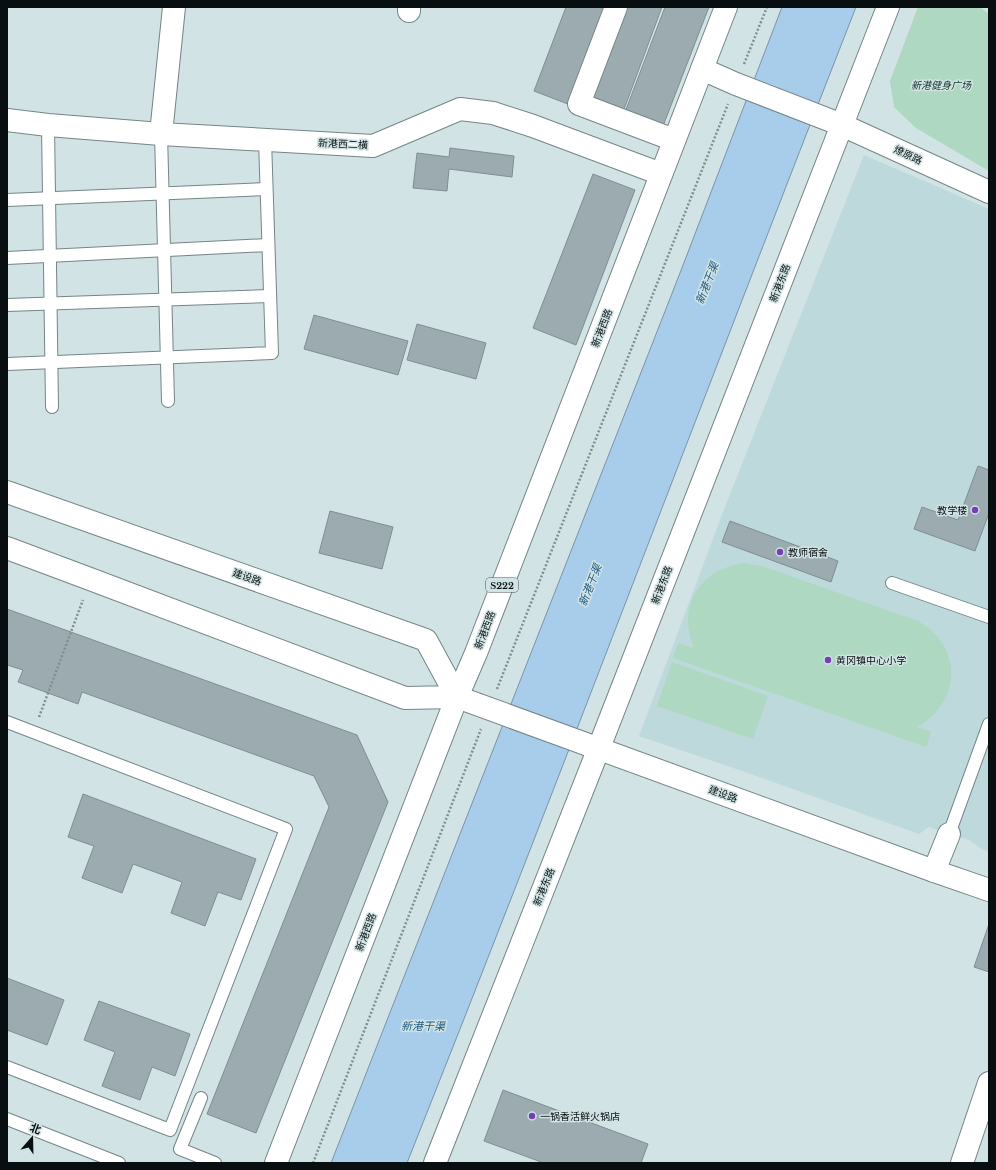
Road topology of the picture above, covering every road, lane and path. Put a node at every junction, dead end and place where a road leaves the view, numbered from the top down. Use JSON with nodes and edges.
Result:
{"nodes":[{"id":1,"x":174,"y":7,"type":"edge"},
{"id":2,"x":616,"y":7,"type":"edge"},
{"id":3,"x":726,"y":7,"type":"edge"},
{"id":4,"x":767,"y":7,"type":"edge"},
{"id":5,"x":888,"y":7,"type":"edge"},
{"id":6,"x":702,"y":69,"type":"junction"},
{"id":7,"x":736,"y":84,"type":"junction"},
{"id":8,"x":7,"y":120,"type":"edge"},
{"id":9,"x":835,"y":122,"type":"junction"},
{"id":10,"x":48,"y":125,"type":"junction"},
{"id":11,"x":161,"y":134,"type":"junction"},
{"id":12,"x":264,"y":140,"type":"junction"},
{"id":13,"x":674,"y":140,"type":"junction"},
{"id":14,"x":661,"y":174,"type":"junction"},
{"id":15,"x":266,"y":189,"type":"junction"},
{"id":16,"x":989,"y":192,"type":"edge"},
{"id":17,"x":163,"y":193,"type":"junction"},
{"id":18,"x":49,"y":198,"type":"junction"},
{"id":19,"x":7,"y":200,"type":"edge"},
{"id":20,"x":268,"y":245,"type":"junction"},
{"id":21,"x":164,"y":250,"type":"junction"},
{"id":22,"x":50,"y":256,"type":"junction"},
{"id":23,"x":7,"y":258,"type":"edge"},
{"id":24,"x":270,"y":296,"type":"junction"},
{"id":25,"x":166,"y":300,"type":"junction"},
{"id":26,"x":51,"y":304,"type":"junction"},
{"id":27,"x":7,"y":305,"type":"edge"},
{"id":28,"x":167,"y":357,"type":"junction"},
{"id":29,"x":52,"y":362,"type":"junction"},
{"id":30,"x":7,"y":364,"type":"edge"},
{"id":31,"x":168,"y":401,"type":"dead end"},
{"id":32,"x":52,"y":407,"type":"dead end"},
{"id":33,"x":7,"y":492,"type":"edge"},
{"id":34,"x":7,"y":548,"type":"edge"},
{"id":35,"x":90,"y":579,"type":"junction"},
{"id":36,"x":892,"y":582,"type":"dead end"},
{"id":37,"x":989,"y":618,"type":"edge"},
{"id":38,"x":457,"y":697,"type":"junction"},
{"id":39,"x":489,"y":710,"type":"junction"},
{"id":40,"x":7,"y":722,"type":"edge"},
{"id":41,"x":989,"y":724,"type":"edge"},
{"id":42,"x":34,"y":732,"type":"junction"},
{"id":43,"x":598,"y":748,"type":"junction"},
{"id":44,"x":949,"y":834,"type":"joint"},
{"id":45,"x":934,"y":871,"type":"junction"},
{"id":46,"x":989,"y":890,"type":"edge"},
{"id":47,"x":7,"y":1067,"type":"edge"},
{"id":48,"x":989,"y":1083,"type":"edge"},
{"id":49,"x":201,"y":1098,"type":"dead end"},
{"id":50,"x":7,"y":1120,"type":"edge"},
{"id":51,"x":170,"y":1130,"type":"junction"},
{"id":52,"x":180,"y":1149,"type":"junction"},
{"id":53,"x":119,"y":1163,"type":"edge"},
{"id":54,"x":215,"y":1163,"type":"edge"},
{"id":55,"x":276,"y":1163,"type":"edge"},
{"id":56,"x":313,"y":1163,"type":"edge"},
{"id":57,"x":435,"y":1163,"type":"edge"},
{"id":58,"x":962,"y":1163,"type":"edge"}],
"edges":[{"from":1,"to":11,"type":"main road"},
{"from":2,"to":13,"type":"main road"},
{"from":3,"to":6,"type":"main road","name":"新港西路","number":"S222"},
{"from":4,"to":7,"type":"path"},
{"from":5,"to":9,"type":"main road","name":"新港东路"},
{"from":6,"to":7,"type":"main road","name":"燎原路"},
{"from":6,"to":13,"type":"main road","name":"新港西路","number":"S222"},
{"from":7,"to":9,"type":"main road","name":"燎原路"},
{"from":7,"to":39,"type":"path"},
{"from":8,"to":10,"type":"main road","name":"新港西二横"},
{"from":9,"to":16,"type":"main road","name":"燎原路"},
{"from":9,"to":43,"type":"main road","name":"新港东路"},
{"from":10,"to":11,"type":"main road","name":"新港西二横"},
{"from":10,"to":18,"type":"lane"},
{"from":11,"to":12,"type":"main road","name":"新港西二横"},
{"from":11,"to":17,"type":"lane"},
{"from":12,"to":14,"type":"main road","name":"新港西二横"},
{"from":12,"to":15,"type":"lane"},
{"from":13,"to":14,"type":"main road","name":"新港西路","number":"S222"},
{"from":14,"to":38,"type":"main road","name":"新港西路","number":"S222"},
{"from":15,"to":17,"type":"lane"},
{"from":15,"to":20,"type":"lane"},
{"from":17,"to":18,"type":"lane"},
{"from":17,"to":21,"type":"lane"},
{"from":18,"to":19,"type":"lane"},
{"from":18,"to":22,"type":"lane"},
{"from":20,"to":21,"type":"lane"},
{"from":20,"to":24,"type":"lane"},
{"from":21,"to":22,"type":"lane"},
{"from":21,"to":25,"type":"lane"},
{"from":22,"to":23,"type":"lane"},
{"from":22,"to":26,"type":"lane"},
{"from":24,"to":25,"type":"lane"},
{"from":24,"to":28,"type":"lane"},
{"from":25,"to":26,"type":"lane"},
{"from":25,"to":28,"type":"lane"},
{"from":26,"to":27,"type":"lane"},
{"from":26,"to":29,"type":"lane"},
{"from":28,"to":29,"type":"lane"},
{"from":28,"to":31,"type":"lane"},
{"from":29,"to":30,"type":"lane"},
{"from":29,"to":32,"type":"lane"},
{"from":33,"to":38,"type":"main road","name":"建设路"},
{"from":34,"to":35,"type":"main road","name":"建设路"},
{"from":35,"to":38,"type":"main road","name":"建设路"},
{"from":35,"to":42,"type":"path"},
{"from":36,"to":37,"type":"lane"},
{"from":38,"to":39,"type":"main road","name":"建设路"},
{"from":38,"to":55,"type":"main road","name":"新港西路","number":"S222"},
{"from":39,"to":43,"type":"main road","name":"建设路"},
{"from":39,"to":56,"type":"path"},
{"from":40,"to":42,"type":"lane"},
{"from":41,"to":44,"type":"lane"},
{"from":42,"to":51,"type":"lane"},
{"from":43,"to":45,"type":"main road","name":"建设路"},
{"from":43,"to":57,"type":"main road","name":"新港东路"},
{"from":44,"to":45,"type":"main road"},
{"from":45,"to":46,"type":"main road","name":"建设路"},
{"from":47,"to":51,"type":"lane"},
{"from":48,"to":58,"type":"main road"},
{"from":49,"to":52,"type":"lane"},
{"from":50,"to":53,"type":"lane"},
{"from":51,"to":52,"type":"lane"},
{"from":52,"to":54,"type":"lane"}]}
